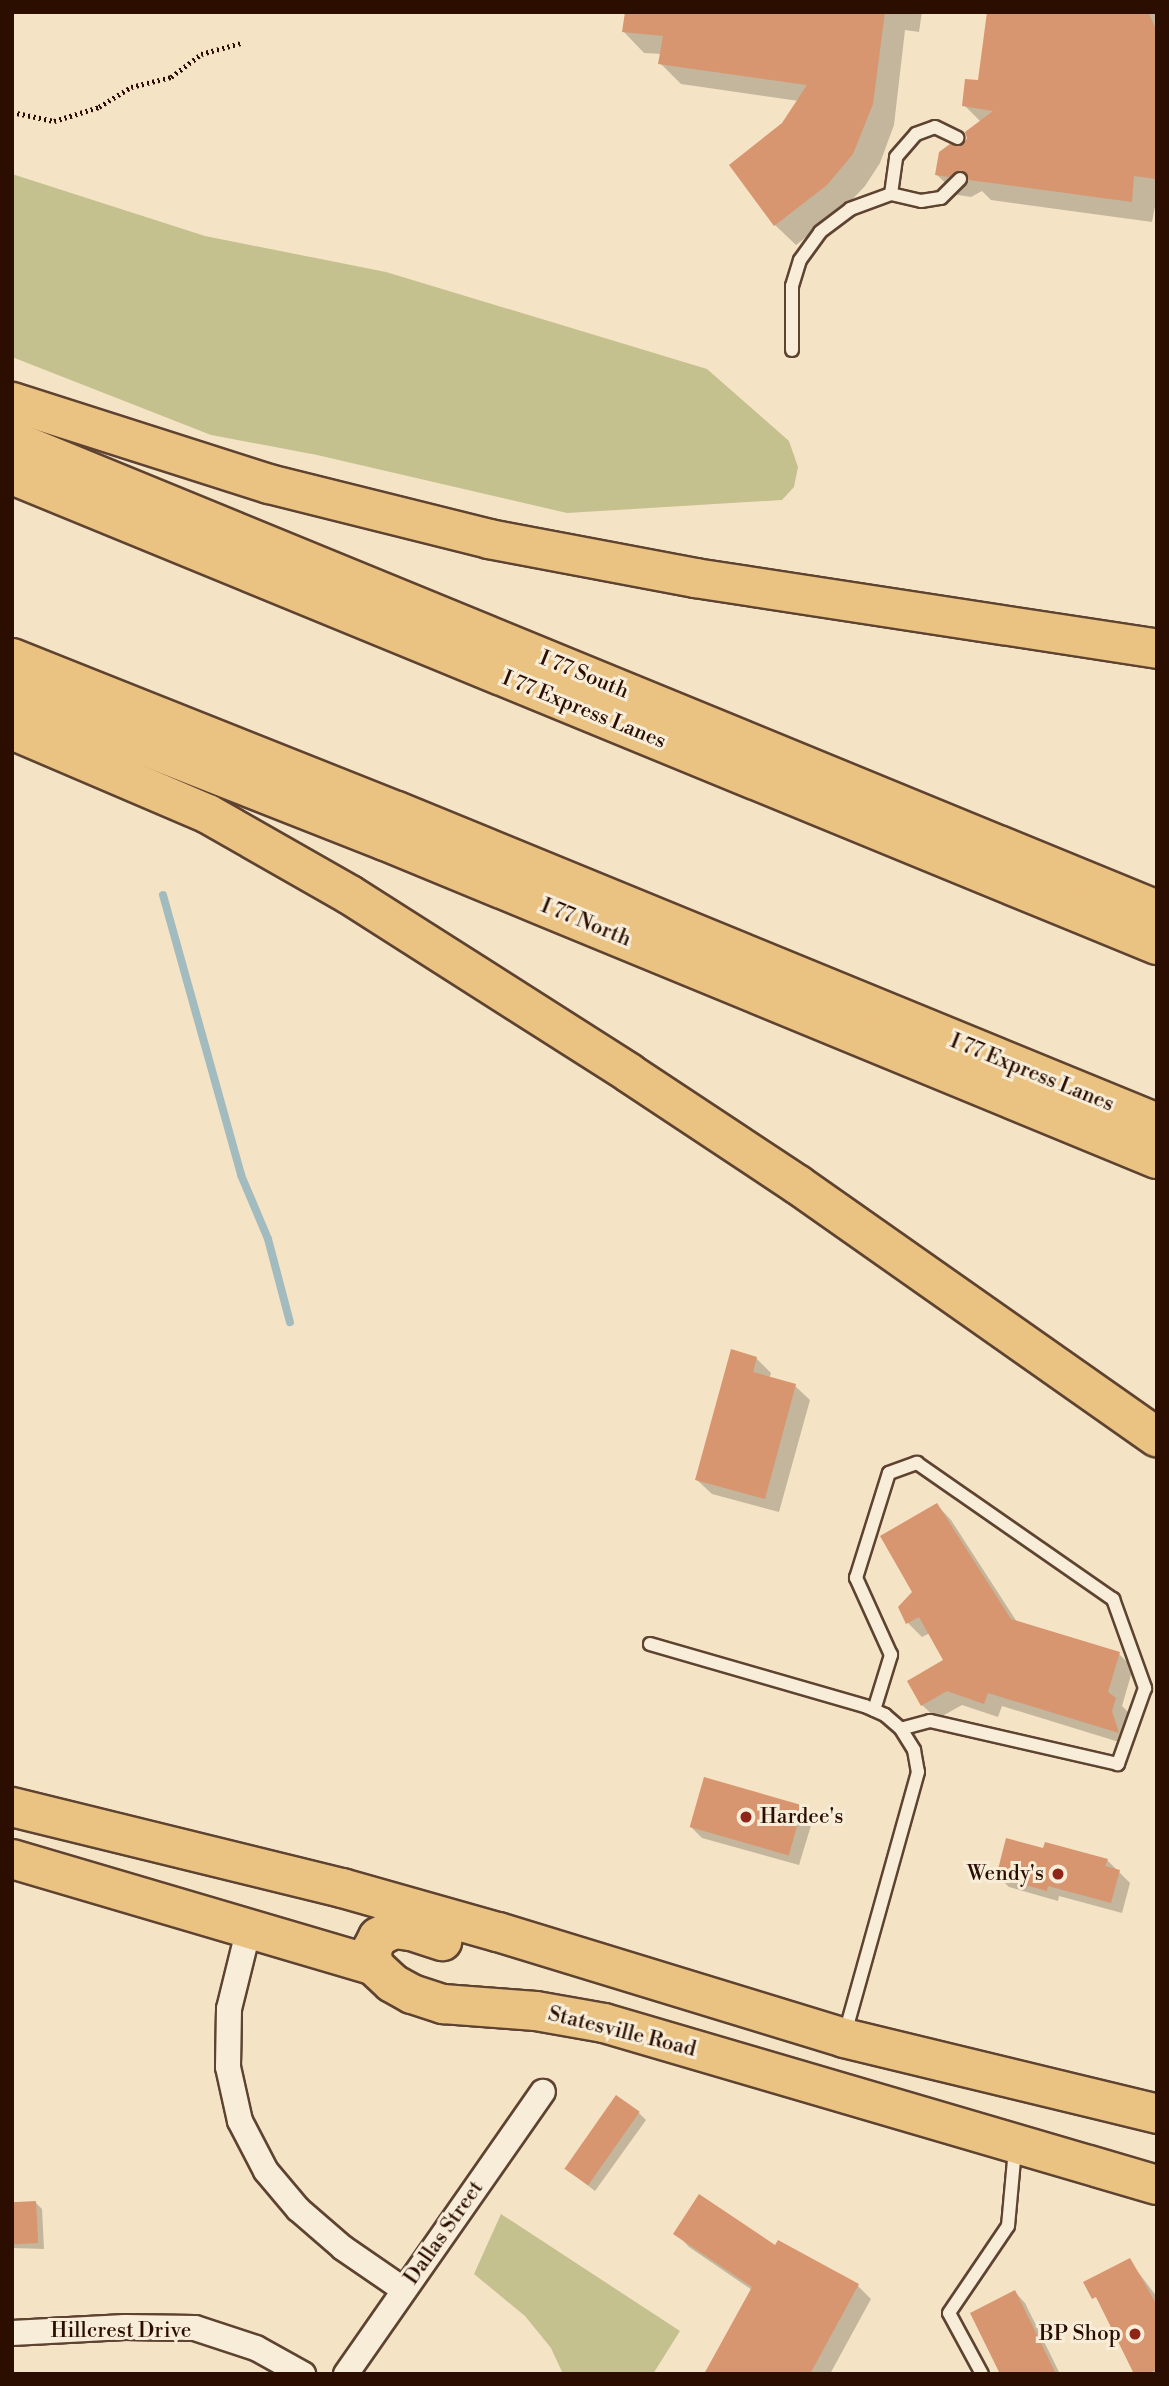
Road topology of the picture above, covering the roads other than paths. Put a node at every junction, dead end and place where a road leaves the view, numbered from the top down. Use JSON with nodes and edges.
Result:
{"nodes":[{"id":1,"x":958,"y":138,"type":"dead end"},
{"id":2,"x":960,"y":179,"type":"dead end"},
{"id":3,"x":891,"y":194,"type":"junction"},
{"id":4,"x":792,"y":350,"type":"dead end"},
{"id":5,"x":12,"y":402,"type":"edge"},
{"id":6,"x":12,"y":440,"type":"edge"},
{"id":7,"x":12,"y":475,"type":"edge"},
{"id":8,"x":1157,"y":649,"type":"edge"},
{"id":9,"x":12,"y":658,"type":"edge"},
{"id":10,"x":12,"y":694,"type":"edge"},
{"id":11,"x":12,"y":730,"type":"edge"},
{"id":12,"x":1157,"y":910,"type":"edge"},
{"id":13,"x":1157,"y":945,"type":"edge"},
{"id":14,"x":1157,"y":1124,"type":"edge"},
{"id":15,"x":1157,"y":1158,"type":"edge"},
{"id":16,"x":1157,"y":1437,"type":"edge"},
{"id":17,"x":650,"y":1644,"type":"dead end"},
{"id":18,"x":874,"y":1710,"type":"junction"},
{"id":19,"x":901,"y":1729,"type":"junction"},
{"id":20,"x":12,"y":1807,"type":"edge"},
{"id":21,"x":12,"y":1859,"type":"edge"},
{"id":22,"x":249,"y":1927,"type":"junction"},
{"id":23,"x":498,"y":1932,"type":"junction"},
{"id":24,"x":373,"y":1965,"type":"junction"},
{"id":25,"x":844,"y":2038,"type":"junction"},
{"id":26,"x":543,"y":2092,"type":"dead end"},
{"id":27,"x":1145,"y":2105,"type":"edge"},
{"id":28,"x":1016,"y":2143,"type":"junction"},
{"id":29,"x":1147,"y":2188,"type":"edge"},
{"id":30,"x":404,"y":2290,"type":"junction"},
{"id":31,"x":12,"y":2333,"type":"edge"},
{"id":32,"x":303,"y":2374,"type":"edge"},
{"id":33,"x":346,"y":2374,"type":"edge"},
{"id":34,"x":982,"y":2374,"type":"edge"}],
"edges":[{"from":1,"to":3,"type":"lane"},
{"from":2,"to":3,"type":"lane"},
{"from":3,"to":4,"type":"lane"},
{"from":5,"to":8,"type":"main road"},
{"from":6,"to":12,"type":"main road","name":"I 77 South"},
{"from":7,"to":13,"type":"main road","name":"I 77 Express Lanes"},
{"from":9,"to":14,"type":"main road","name":"I 77 Express Lanes"},
{"from":10,"to":15,"type":"main road","name":"I 77 North"},
{"from":11,"to":16,"type":"main road"},
{"from":17,"to":18,"type":"lane"},
{"from":18,"to":19,"type":"lane"},
{"from":18,"to":19,"type":"lane"},
{"from":19,"to":25,"type":"lane"},
{"from":20,"to":23,"type":"main road"},
{"from":21,"to":22,"type":"main road","name":"Statesville Road"},
{"from":22,"to":24,"type":"main road","name":"Statesville Road"},
{"from":22,"to":30,"type":"street"},
{"from":23,"to":24,"type":"main road"},
{"from":23,"to":25,"type":"main road"},
{"from":24,"to":28,"type":"main road","name":"Statesville Road"},
{"from":25,"to":27,"type":"main road"},
{"from":26,"to":30,"type":"street","name":"Dallas Street"},
{"from":28,"to":29,"type":"main road","name":"Statesville Road"},
{"from":28,"to":34,"type":"lane"},
{"from":30,"to":33,"type":"street","name":"Dallas Street"},
{"from":31,"to":32,"type":"street","name":"Hillcrest Drive"}]}
